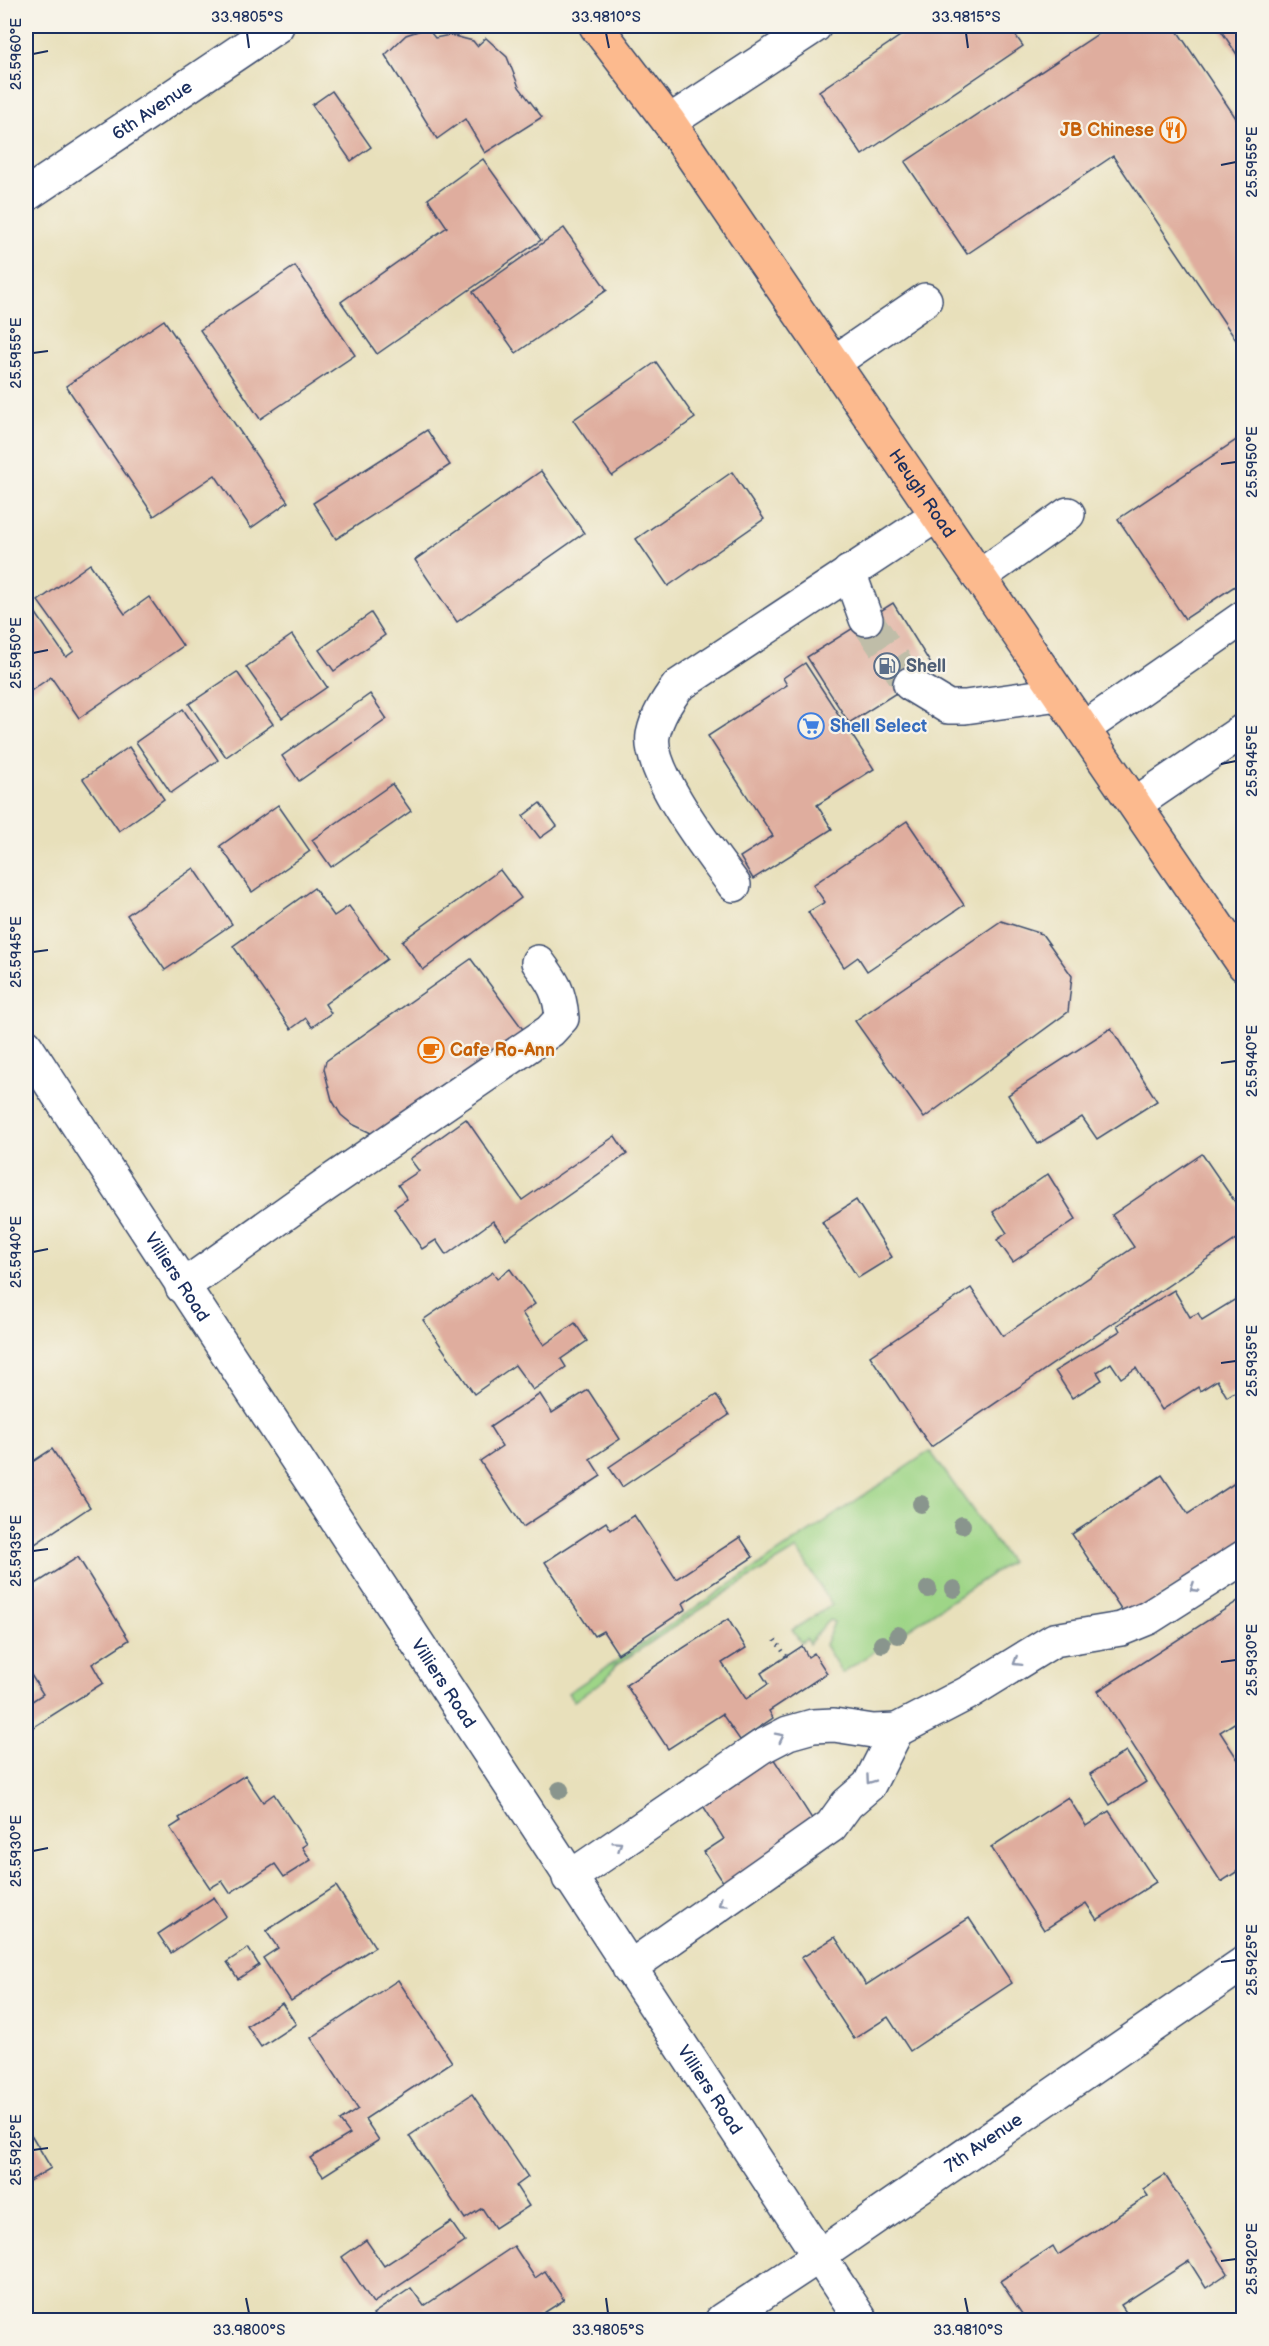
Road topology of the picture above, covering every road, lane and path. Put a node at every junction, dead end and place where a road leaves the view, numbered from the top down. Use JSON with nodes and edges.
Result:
{"nodes":[{"id":1,"x":277,"y":26,"type":"edge"},
{"id":2,"x":596,"y":26,"type":"edge"},
{"id":3,"x":815,"y":26,"type":"edge"},
{"id":4,"x":669,"y":122,"type":"junction"},
{"id":5,"x":26,"y":195,"type":"edge"},
{"id":6,"x":925,"y":300,"type":"dead end"},
{"id":7,"x":833,"y":363,"type":"junction"},
{"id":8,"x":1068,"y":514,"type":"dead end"},
{"id":9,"x":937,"y":515,"type":"junction"},
{"id":10,"x":849,"y":572,"type":"junction"},
{"id":11,"x":979,"y":577,"type":"junction"},
{"id":12,"x":1244,"y":617,"type":"edge"},
{"id":13,"x":866,"y":619,"type":"tunnel mouth"},
{"id":14,"x":910,"y":684,"type":"tunnel mouth"},
{"id":15,"x":1059,"y":694,"type":"junction"},
{"id":16,"x":1083,"y":729,"type":"junction"},
{"id":17,"x":1244,"y":730,"type":"edge"},
{"id":18,"x":1135,"y":804,"type":"junction"},
{"id":19,"x":734,"y":885,"type":"dead end"},
{"id":20,"x":538,"y":962,"type":"dead end"},
{"id":21,"x":1244,"y":965,"type":"edge"},
{"id":22,"x":26,"y":1046,"type":"edge"},
{"id":23,"x":182,"y":1287,"type":"junction"},
{"id":24,"x":1244,"y":1557,"type":"edge"},
{"id":25,"x":776,"y":1640,"type":"dead end"},
{"id":26,"x":786,"y":1656,"type":"dead end"},
{"id":27,"x":897,"y":1730,"type":"junction"},
{"id":28,"x":569,"y":1878,"type":"junction"},
{"id":29,"x":1244,"y":1963,"type":"edge"},
{"id":30,"x":629,"y":1968,"type":"junction"},
{"id":31,"x":819,"y":2256,"type":"junction"},
{"id":32,"x":722,"y":2320,"type":"edge"},
{"id":33,"x":861,"y":2320,"type":"edge"}],
"edges":[{"from":1,"to":5,"type":"street","name":"6th Avenue"},
{"from":2,"to":4,"type":"main road","name":"Heugh Road"},
{"from":3,"to":4,"type":"street"},
{"from":4,"to":7,"type":"main road","name":"Heugh Road"},
{"from":6,"to":7,"type":"street"},
{"from":7,"to":9,"type":"main road","name":"Heugh Road"},
{"from":8,"to":11,"type":"street"},
{"from":9,"to":10,"type":"street"},
{"from":9,"to":11,"type":"main road","name":"Heugh Road"},
{"from":10,"to":13,"type":"street"},
{"from":10,"to":19,"type":"street"},
{"from":11,"to":15,"type":"main road","name":"Heugh Road"},
{"from":12,"to":16,"type":"street"},
{"from":14,"to":15,"type":"street"},
{"from":15,"to":16,"type":"main road","name":"Heugh Road"},
{"from":16,"to":18,"type":"main road","name":"Heugh Road"},
{"from":17,"to":18,"type":"street"},
{"from":18,"to":21,"type":"main road","name":"Heugh Road"},
{"from":20,"to":23,"type":"street"},
{"from":22,"to":23,"type":"street","name":"Villiers Road"},
{"from":23,"to":28,"type":"street","name":"Villiers Road"},
{"from":24,"to":27,"type":"street","one_way":true},
{"from":25,"to":26,"type":"path"},
{"from":28,"to":27,"type":"street","one_way":true},
{"from":27,"to":30,"type":"street","one_way":true},
{"from":28,"to":30,"type":"street","name":"Villiers Road"},
{"from":29,"to":31,"type":"street","name":"7th Avenue"},
{"from":30,"to":31,"type":"street","name":"Villiers Road"},
{"from":31,"to":32,"type":"street","name":"7th Avenue"},
{"from":31,"to":33,"type":"street","name":"Villiers Road"}]}
